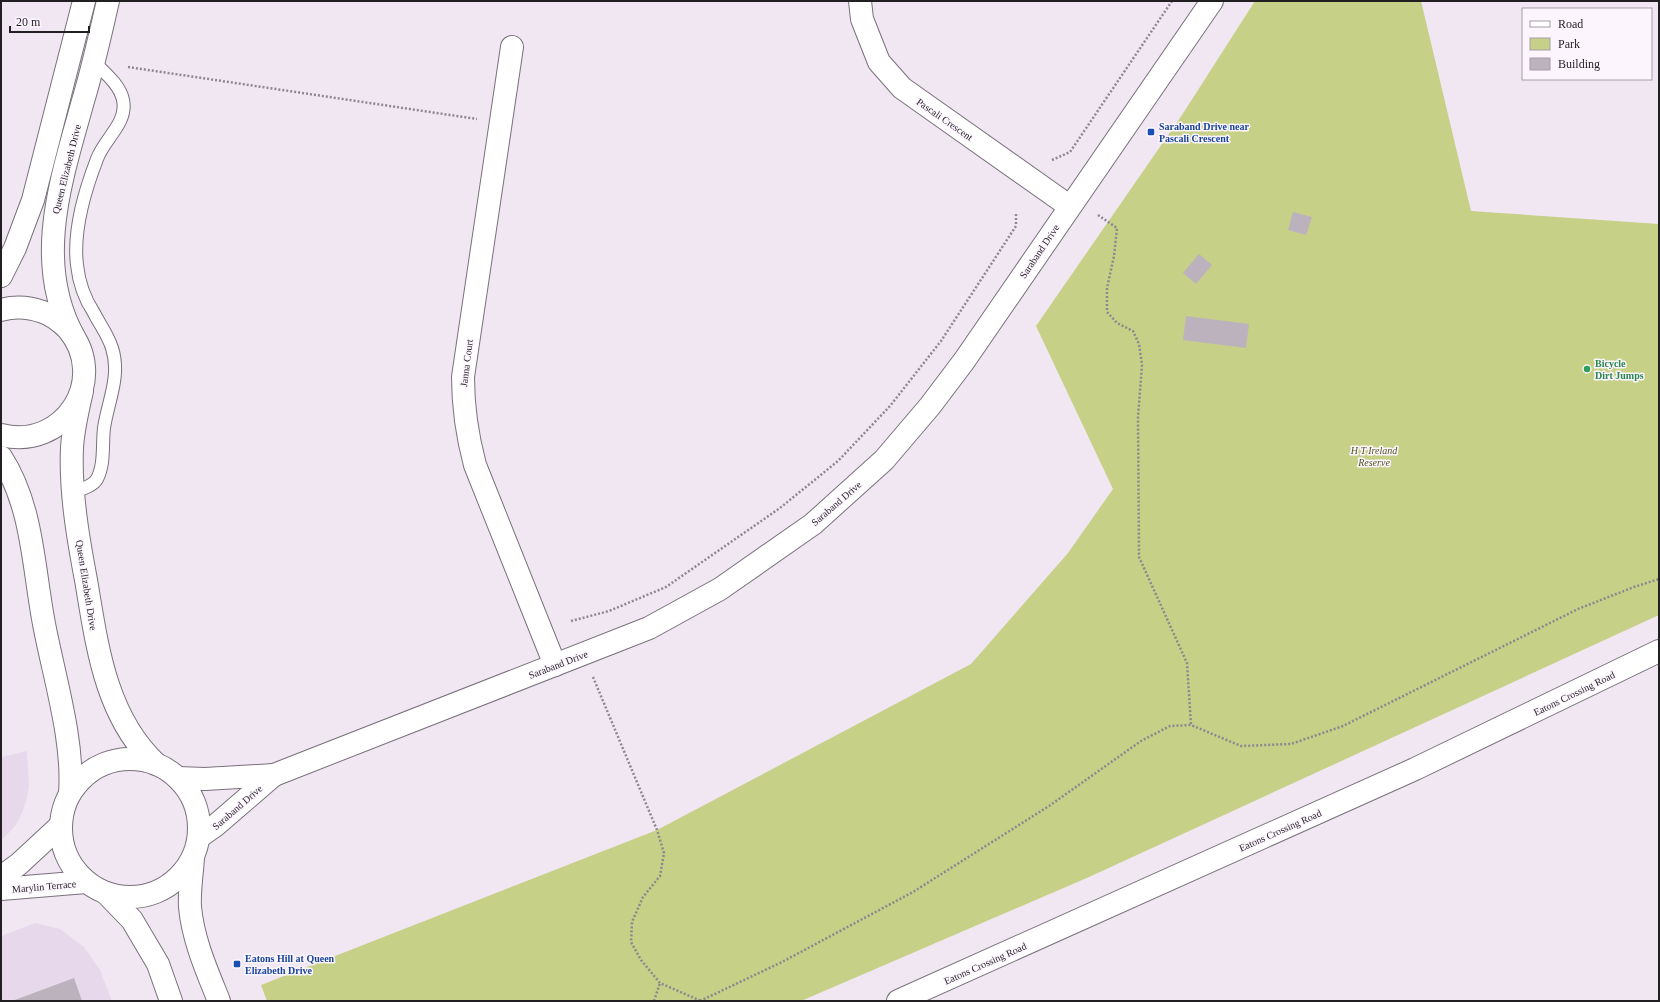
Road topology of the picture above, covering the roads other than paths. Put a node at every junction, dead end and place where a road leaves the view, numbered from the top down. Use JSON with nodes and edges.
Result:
{"nodes":[{"id":1,"x":84,"y":1,"type":"edge"},
{"id":2,"x":108,"y":1,"type":"edge"},
{"id":3,"x":860,"y":1,"type":"edge"},
{"id":4,"x":1212,"y":1,"type":"edge"},
{"id":5,"x":512,"y":47,"type":"dead end"},
{"id":6,"x":94,"y":62,"type":"junction"},
{"id":7,"x":1069,"y":206,"type":"junction"},
{"id":8,"x":1,"y":276,"type":"edge"},
{"id":9,"x":1,"y":310,"type":"edge"},
{"id":10,"x":74,"y":336,"type":"junction"},
{"id":11,"x":82,"y":391,"type":"junction"},
{"id":12,"x":1,"y":435,"type":"edge"},
{"id":13,"x":1,"y":457,"type":"edge"},
{"id":14,"x":74,"y":492,"type":"junction"},
{"id":15,"x":1659,"y":651,"type":"edge"},
{"id":16,"x":555,"y":665,"type":"junction"},
{"id":17,"x":156,"y":764,"type":"junction"},
{"id":18,"x":274,"y":775,"type":"junction"},
{"id":19,"x":178,"y":778,"type":"junction"},
{"id":20,"x":70,"y":793,"type":"junction"},
{"id":21,"x":61,"y":825,"type":"junction"},
{"id":22,"x":196,"y":848,"type":"junction"},
{"id":23,"x":1,"y":877,"type":"edge"},
{"id":24,"x":86,"y":882,"type":"junction"},
{"id":25,"x":1,"y":889,"type":"edge"},
{"id":26,"x":106,"y":893,"type":"junction"},
{"id":27,"x":171,"y":1001,"type":"edge"},
{"id":28,"x":219,"y":1001,"type":"edge"},
{"id":29,"x":898,"y":1001,"type":"edge"}],
"edges":[{"from":1,"to":8,"type":"street"},
{"from":2,"to":6,"type":"street","name":"Queen Elizabeth Drive"},
{"from":3,"to":7,"type":"street","name":"Pascali Crescent"},
{"from":4,"to":7,"type":"street","name":"Saraband Drive"},
{"from":5,"to":16,"type":"street","name":"Janna Court"},
{"from":6,"to":10,"type":"street","name":"Queen Elizabeth Drive"},
{"from":6,"to":14,"type":"lane"},
{"from":7,"to":16,"type":"street","name":"Saraband Drive"},
{"from":9,"to":10,"type":"street"},
{"from":10,"to":11,"type":"street","name":"Queen Elizabeth Drive"},
{"from":11,"to":12,"type":"street"},
{"from":11,"to":14,"type":"street","name":"Queen Elizabeth Drive"},
{"from":13,"to":20,"type":"street"},
{"from":14,"to":17,"type":"street","name":"Queen Elizabeth Drive"},
{"from":15,"to":29,"type":"street","name":"Eatons Crossing Road"},
{"from":16,"to":18,"type":"street","name":"Saraband Drive"},
{"from":17,"to":19,"type":"street"},
{"from":17,"to":20,"type":"street"},
{"from":18,"to":19,"type":"street","name":"Saraband Drive"},
{"from":18,"to":22,"type":"street","name":"Saraband Drive"},
{"from":19,"to":22,"type":"street"},
{"from":20,"to":21,"type":"street"},
{"from":21,"to":23,"type":"street","name":"Marylin Terrace"},
{"from":21,"to":24,"type":"street"},
{"from":22,"to":26,"type":"street"},
{"from":22,"to":28,"type":"street"},
{"from":24,"to":25,"type":"street","name":"Marylin Terrace"},
{"from":24,"to":26,"type":"street"},
{"from":26,"to":27,"type":"street"}]}
